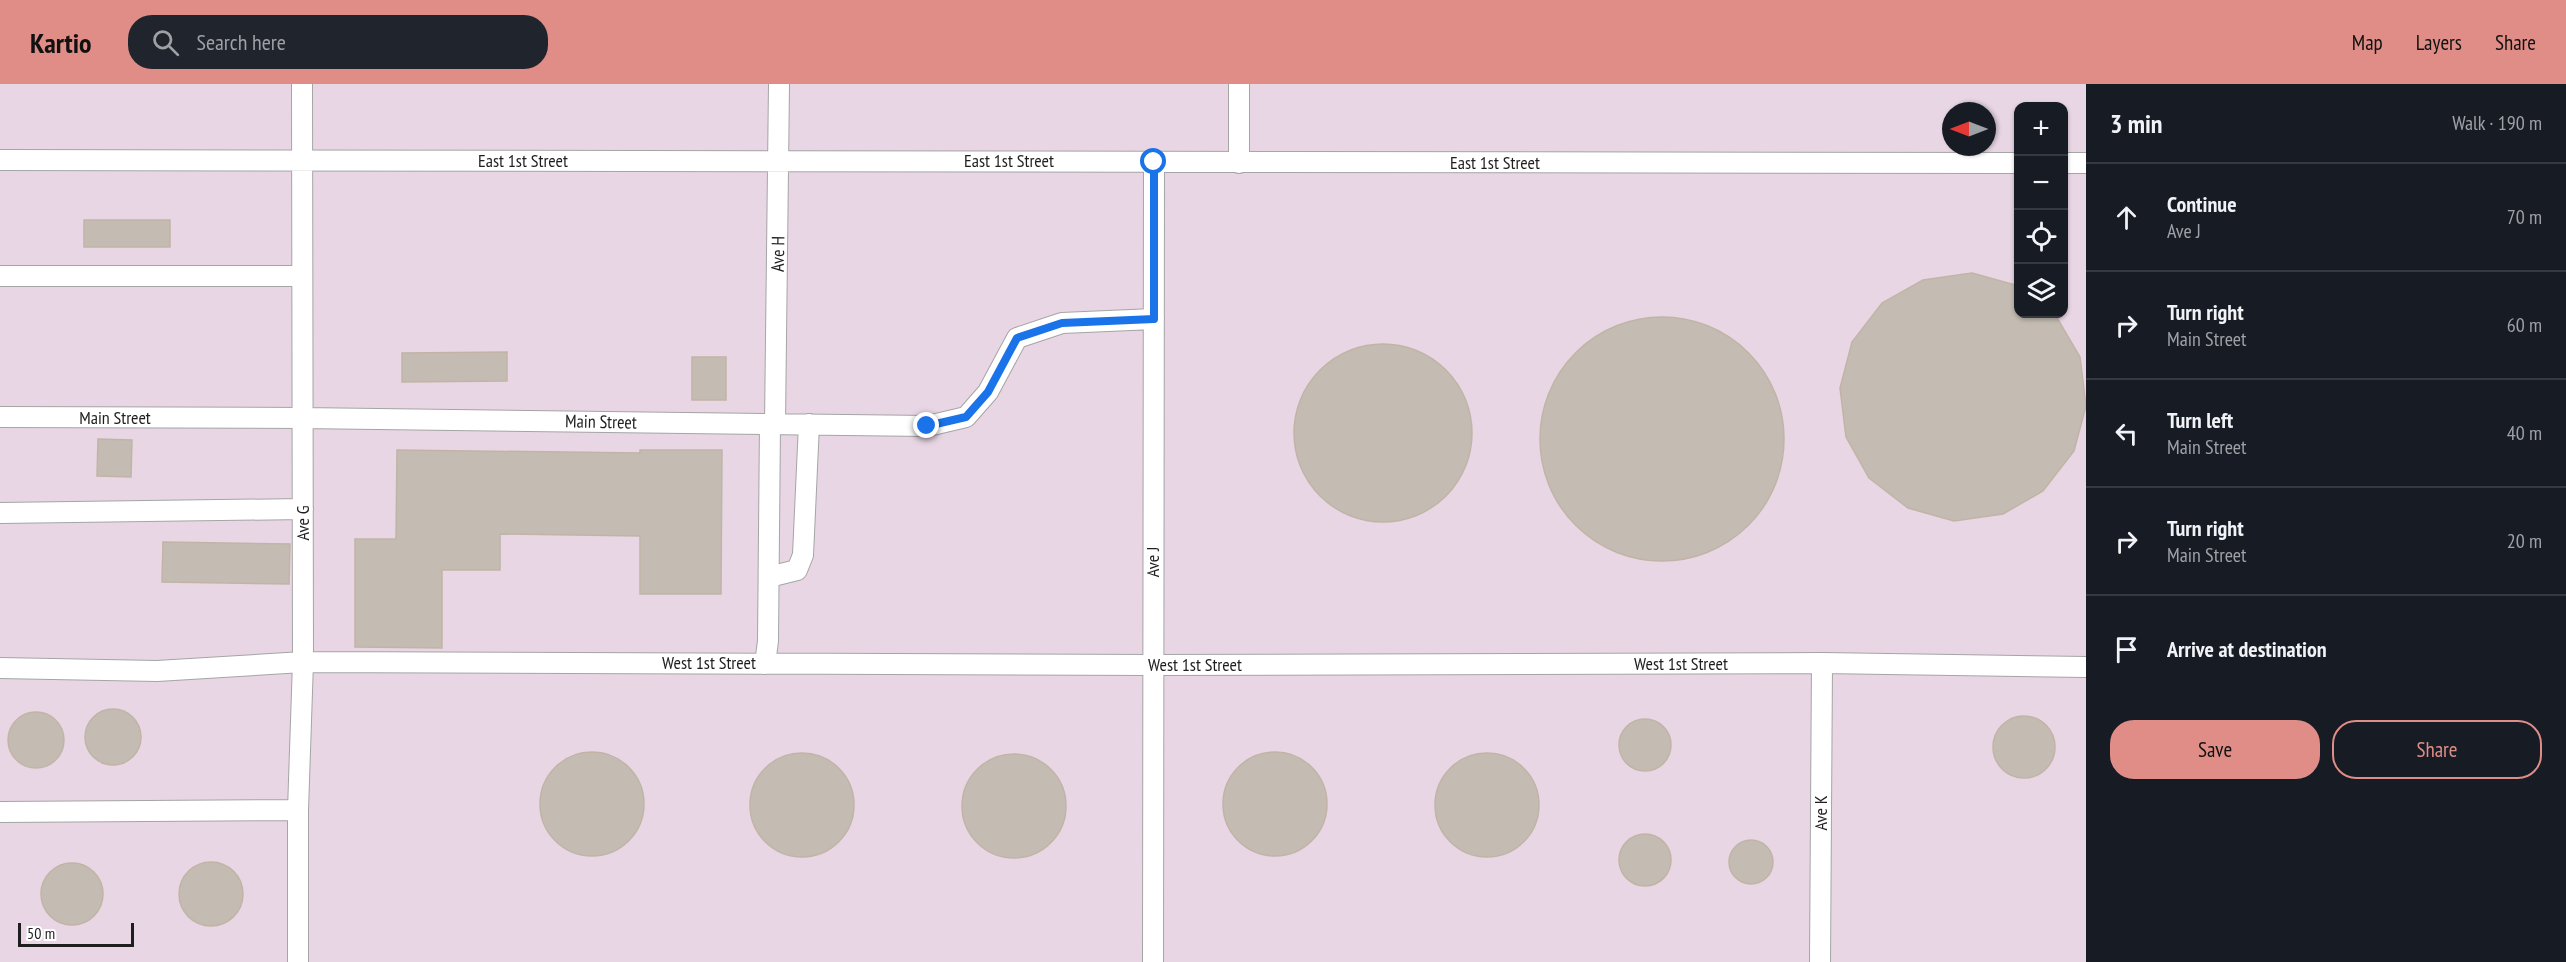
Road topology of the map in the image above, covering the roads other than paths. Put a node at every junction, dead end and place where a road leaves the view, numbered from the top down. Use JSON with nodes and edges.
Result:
{"nodes":[{"id":1,"x":302,"y":84,"type":"edge"},
{"id":2,"x":779,"y":84,"type":"edge"},
{"id":3,"x":1239,"y":84,"type":"edge"},
{"id":4,"x":0,"y":160,"type":"edge"},
{"id":5,"x":780,"y":161,"type":"junction"},
{"id":6,"x":302,"y":162,"type":"junction"},
{"id":7,"x":1154,"y":162,"type":"junction"},
{"id":8,"x":1239,"y":163,"type":"junction"},
{"id":9,"x":2014,"y":163,"type":"edge"},
{"id":10,"x":2068,"y":163,"type":"edge"},
{"id":11,"x":2086,"y":163,"type":"edge"},
{"id":12,"x":0,"y":276,"type":"edge"},
{"id":13,"x":302,"y":276,"type":"junction"},
{"id":14,"x":1154,"y":319,"type":"junction"},
{"id":15,"x":0,"y":417,"type":"edge"},
{"id":16,"x":302,"y":418,"type":"junction"},
{"id":17,"x":773,"y":423,"type":"junction"},
{"id":18,"x":809,"y":424,"type":"junction"},
{"id":19,"x":303,"y":509,"type":"junction"},
{"id":20,"x":0,"y":513,"type":"edge"},
{"id":21,"x":769,"y":578,"type":"junction"},
{"id":22,"x":303,"y":662,"type":"junction"},
{"id":23,"x":1822,"y":663,"type":"junction"},
{"id":24,"x":765,"y":664,"type":"junction"},
{"id":25,"x":1153,"y":665,"type":"junction"},
{"id":26,"x":2086,"y":666,"type":"edge"},
{"id":27,"x":0,"y":668,"type":"edge"},
{"id":28,"x":298,"y":810,"type":"junction"},
{"id":29,"x":0,"y":812,"type":"edge"},
{"id":30,"x":298,"y":962,"type":"edge"},
{"id":31,"x":1153,"y":962,"type":"edge"},
{"id":32,"x":1820,"y":962,"type":"edge"}],
"edges":[{"from":1,"to":6,"type":"street","name":"Ave G"},
{"from":2,"to":5,"type":"street","name":"Ave H"},
{"from":3,"to":8,"type":"street"},
{"from":4,"to":6,"type":"street","name":"East 1st Street"},
{"from":5,"to":6,"type":"street","name":"East 1st Street"},
{"from":5,"to":7,"type":"street","name":"East 1st Street"},
{"from":5,"to":17,"type":"street","name":"Ave H"},
{"from":6,"to":13,"type":"street","name":"Ave G"},
{"from":7,"to":8,"type":"street","name":"East 1st Street"},
{"from":7,"to":14,"type":"street","name":"Ave J"},
{"from":8,"to":9,"type":"street","name":"East 1st Street"},
{"from":10,"to":11,"type":"street"},
{"from":12,"to":13,"type":"street"},
{"from":13,"to":16,"type":"street","name":"Ave G"},
{"from":14,"to":18,"type":"street","name":"Main Street"},
{"from":14,"to":25,"type":"street","name":"Ave J"},
{"from":15,"to":16,"type":"street","name":"Main Street"},
{"from":16,"to":17,"type":"street","name":"Main Street"},
{"from":16,"to":19,"type":"street","name":"Ave G"},
{"from":17,"to":18,"type":"street","name":"Main Street"},
{"from":17,"to":21,"type":"street","name":"Ave H"},
{"from":18,"to":21,"type":"street"},
{"from":19,"to":20,"type":"street"},
{"from":19,"to":22,"type":"street","name":"Ave G"},
{"from":21,"to":24,"type":"street","name":"Ave H"},
{"from":22,"to":24,"type":"street","name":"West 1st Street"},
{"from":22,"to":27,"type":"street","name":"West 1st Street"},
{"from":22,"to":28,"type":"street","name":"Ave G"},
{"from":23,"to":25,"type":"street","name":"West 1st Street"},
{"from":23,"to":26,"type":"street","name":"West 1st Street"},
{"from":23,"to":32,"type":"street","name":"Ave K"},
{"from":24,"to":25,"type":"street","name":"West 1st Street"},
{"from":25,"to":31,"type":"street","name":"Ave J"},
{"from":28,"to":29,"type":"street"},
{"from":28,"to":30,"type":"street","name":"Ave G"}]}
